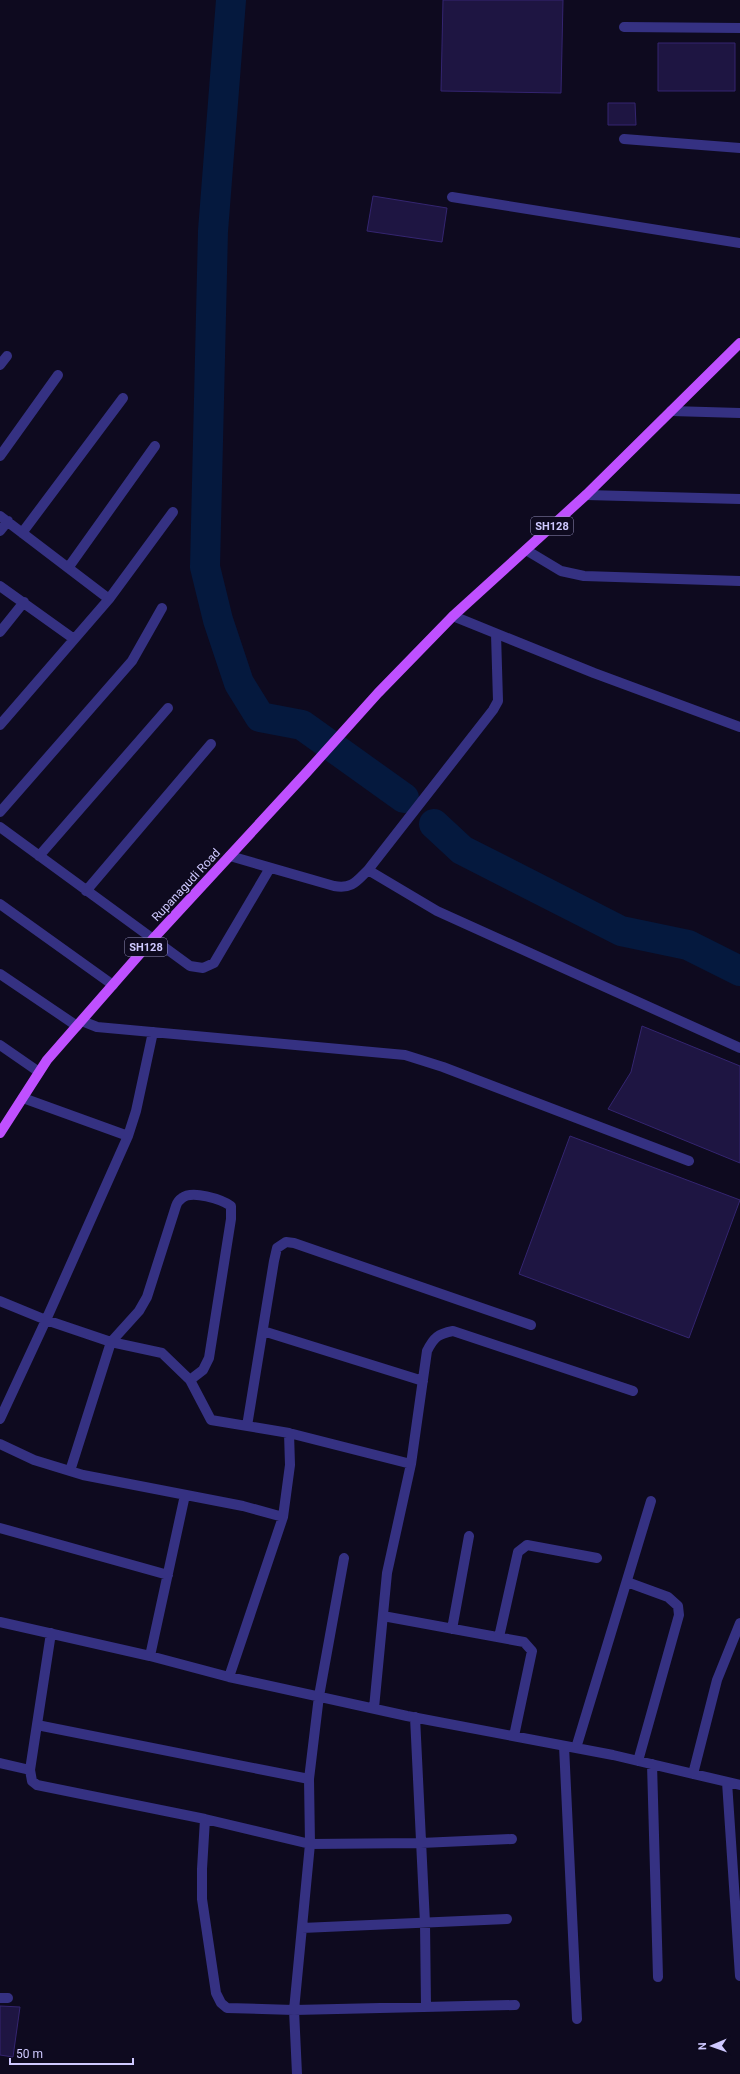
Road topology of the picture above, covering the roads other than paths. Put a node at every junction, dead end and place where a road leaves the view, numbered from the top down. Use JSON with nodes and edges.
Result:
{"nodes":[{"id":1,"x":624,"y":27,"type":"dead end"},
{"id":2,"x":740,"y":28,"type":"edge"},
{"id":3,"x":624,"y":139,"type":"dead end"},
{"id":4,"x":740,"y":148,"type":"edge"},
{"id":5,"x":452,"y":197,"type":"dead end"},
{"id":6,"x":740,"y":243,"type":"edge"},
{"id":7,"x":740,"y":343,"type":"edge"},
{"id":8,"x":7,"y":356,"type":"dead end"},
{"id":9,"x":0,"y":365,"type":"edge"},
{"id":10,"x":58,"y":375,"type":"dead end"},
{"id":11,"x":123,"y":398,"type":"dead end"},
{"id":12,"x":672,"y":410,"type":"junction"},
{"id":13,"x":740,"y":412,"type":"edge"},
{"id":14,"x":155,"y":446,"type":"dead end"},
{"id":15,"x":0,"y":456,"type":"edge"},
{"id":16,"x":586,"y":495,"type":"junction"},
{"id":17,"x":740,"y":499,"type":"edge"},
{"id":18,"x":173,"y":512,"type":"dead end"},
{"id":19,"x":4,"y":518,"type":"edge"},
{"id":20,"x":0,"y":531,"type":"edge"},
{"id":21,"x":22,"y":533,"type":"junction"},
{"id":22,"x":526,"y":550,"type":"junction"},
{"id":23,"x":68,"y":568,"type":"junction"},
{"id":24,"x":740,"y":581,"type":"edge"},
{"id":25,"x":0,"y":586,"type":"edge"},
{"id":26,"x":109,"y":599,"type":"junction"},
{"id":27,"x":24,"y":602,"type":"junction"},
{"id":28,"x":162,"y":608,"type":"dead end"},
{"id":29,"x":453,"y":616,"type":"junction"},
{"id":30,"x":0,"y":632,"type":"edge"},
{"id":31,"x":496,"y":634,"type":"junction"},
{"id":32,"x":74,"y":639,"type":"junction"},
{"id":33,"x":168,"y":708,"type":"dead end"},
{"id":34,"x":0,"y":725,"type":"edge"},
{"id":35,"x":740,"y":727,"type":"edge"},
{"id":36,"x":211,"y":744,"type":"dead end"},
{"id":37,"x":0,"y":812,"type":"edge"},
{"id":38,"x":0,"y":827,"type":"edge"},
{"id":39,"x":39,"y":856,"type":"junction"},
{"id":40,"x":230,"y":856,"type":"junction"},
{"id":41,"x":270,"y":868,"type":"junction"},
{"id":42,"x":368,"y":870,"type":"junction"},
{"id":43,"x":86,"y":891,"type":"junction"},
{"id":44,"x":0,"y":904,"type":"edge"},
{"id":45,"x":152,"y":940,"type":"junction"},
{"id":46,"x":0,"y":974,"type":"edge"},
{"id":47,"x":113,"y":985,"type":"junction"},
{"id":48,"x":79,"y":1023,"type":"junction"},
{"id":49,"x":153,"y":1032,"type":"junction"},
{"id":50,"x":0,"y":1045,"type":"edge"},
{"id":51,"x":740,"y":1048,"type":"edge"},
{"id":52,"x":39,"y":1072,"type":"junction"},
{"id":53,"x":23,"y":1098,"type":"junction"},
{"id":54,"x":3,"y":1121,"type":"edge"},
{"id":55,"x":0,"y":1133,"type":"edge"},
{"id":56,"x":128,"y":1136,"type":"junction"},
{"id":57,"x":689,"y":1161,"type":"dead end"},
{"id":58,"x":0,"y":1301,"type":"edge"},
{"id":59,"x":46,"y":1320,"type":"junction"},
{"id":60,"x":531,"y":1326,"type":"dead end"},
{"id":61,"x":263,"y":1331,"type":"junction"},
{"id":62,"x":111,"y":1342,"type":"junction"},
{"id":63,"x":190,"y":1380,"type":"junction"},
{"id":64,"x":423,"y":1381,"type":"junction"},
{"id":65,"x":633,"y":1391,"type":"dead end"},
{"id":66,"x":0,"y":1419,"type":"edge"},
{"id":67,"x":247,"y":1426,"type":"junction"},
{"id":68,"x":288,"y":1433,"type":"junction"},
{"id":69,"x":0,"y":1444,"type":"edge"},
{"id":70,"x":411,"y":1464,"type":"junction"},
{"id":71,"x":70,"y":1471,"type":"junction"},
{"id":72,"x":185,"y":1495,"type":"junction"},
{"id":73,"x":651,"y":1501,"type":"dead end"},
{"id":74,"x":283,"y":1517,"type":"junction"},
{"id":75,"x":0,"y":1528,"type":"edge"},
{"id":76,"x":469,"y":1536,"type":"dead end"},
{"id":77,"x":344,"y":1558,"type":"dead end"},
{"id":78,"x":597,"y":1558,"type":"dead end"},
{"id":79,"x":168,"y":1575,"type":"junction"},
{"id":80,"x":626,"y":1582,"type":"junction"},
{"id":81,"x":383,"y":1616,"type":"junction"},
{"id":82,"x":0,"y":1622,"type":"edge"},
{"id":83,"x":740,"y":1623,"type":"edge"},
{"id":84,"x":452,"y":1628,"type":"junction"},
{"id":85,"x":51,"y":1633,"type":"junction"},
{"id":86,"x":499,"y":1637,"type":"junction"},
{"id":87,"x":150,"y":1656,"type":"junction"},
{"id":88,"x":229,"y":1677,"type":"junction"},
{"id":89,"x":319,"y":1696,"type":"junction"},
{"id":90,"x":374,"y":1708,"type":"junction"},
{"id":91,"x":415,"y":1717,"type":"junction"},
{"id":92,"x":37,"y":1725,"type":"junction"},
{"id":93,"x":514,"y":1736,"type":"junction"},
{"id":94,"x":564,"y":1746,"type":"junction"},
{"id":95,"x":576,"y":1748,"type":"junction"},
{"id":96,"x":638,"y":1761,"type":"junction"},
{"id":97,"x":0,"y":1763,"type":"edge"},
{"id":98,"x":652,"y":1764,"type":"junction"},
{"id":99,"x":30,"y":1770,"type":"junction"},
{"id":100,"x":693,"y":1774,"type":"junction"},
{"id":101,"x":309,"y":1779,"type":"junction"},
{"id":102,"x":727,"y":1782,"type":"junction"},
{"id":103,"x":740,"y":1785,"type":"edge"},
{"id":104,"x":206,"y":1819,"type":"junction"},
{"id":105,"x":512,"y":1839,"type":"dead end"},
{"id":106,"x":421,"y":1843,"type":"junction"},
{"id":107,"x":310,"y":1844,"type":"junction"},
{"id":108,"x":507,"y":1919,"type":"dead end"},
{"id":109,"x":425,"y":1923,"type":"junction"},
{"id":110,"x":302,"y":1928,"type":"junction"},
{"id":111,"x":740,"y":1976,"type":"edge"},
{"id":112,"x":658,"y":1977,"type":"dead end"},
{"id":113,"x":515,"y":2005,"type":"dead end"},
{"id":114,"x":426,"y":2007,"type":"junction"},
{"id":115,"x":294,"y":2010,"type":"junction"},
{"id":116,"x":577,"y":2020,"type":"dead end"},
{"id":117,"x":297,"y":2074,"type":"edge"}],
"edges":[{"from":1,"to":2,"type":"street"},
{"from":3,"to":4,"type":"street"},
{"from":5,"to":6,"type":"street"},
{"from":7,"to":12,"type":"main road","number":"SH128"},
{"from":8,"to":9,"type":"street"},
{"from":10,"to":15,"type":"street"},
{"from":11,"to":21,"type":"street"},
{"from":12,"to":13,"type":"street"},
{"from":12,"to":16,"type":"main road","number":"SH128"},
{"from":14,"to":23,"type":"street"},
{"from":16,"to":17,"type":"street"},
{"from":16,"to":22,"type":"main road","number":"SH128"},
{"from":18,"to":26,"type":"street"},
{"from":19,"to":20,"type":"street"},
{"from":19,"to":21,"type":"street"},
{"from":21,"to":23,"type":"street"},
{"from":22,"to":24,"type":"street"},
{"from":22,"to":29,"type":"main road","number":"SH128"},
{"from":23,"to":26,"type":"street"},
{"from":25,"to":27,"type":"street"},
{"from":26,"to":32,"type":"street"},
{"from":27,"to":30,"type":"street"},
{"from":27,"to":32,"type":"street"},
{"from":28,"to":37,"type":"street"},
{"from":29,"to":31,"type":"street"},
{"from":29,"to":40,"type":"main road","name":"Rupanagudi Road","number":"SH128"},
{"from":31,"to":35,"type":"street"},
{"from":31,"to":42,"type":"street"},
{"from":32,"to":34,"type":"street"},
{"from":33,"to":39,"type":"street"},
{"from":36,"to":43,"type":"street"},
{"from":38,"to":39,"type":"street"},
{"from":39,"to":43,"type":"street"},
{"from":40,"to":41,"type":"street"},
{"from":40,"to":45,"type":"main road","name":"Rupanagudi Road","number":"SH128"},
{"from":41,"to":42,"type":"street"},
{"from":41,"to":45,"type":"street"},
{"from":42,"to":51,"type":"street"},
{"from":43,"to":45,"type":"street"},
{"from":44,"to":47,"type":"street"},
{"from":45,"to":47,"type":"main road","name":"Rupanagudi Road","number":"SH128"},
{"from":46,"to":48,"type":"street"},
{"from":47,"to":48,"type":"main road","name":"Rupanagudi Road","number":"SH128"},
{"from":48,"to":49,"type":"street"},
{"from":48,"to":52,"type":"main road","name":"Rupanagudi Road","number":"SH128"},
{"from":49,"to":56,"type":"street"},
{"from":49,"to":57,"type":"street"},
{"from":50,"to":52,"type":"street"},
{"from":52,"to":53,"type":"main road","name":"Rupanagudi Road","number":"SH128"},
{"from":53,"to":54,"type":"main road","name":"Rupanagudi Road","number":"SH128"},
{"from":53,"to":56,"type":"street"},
{"from":54,"to":55,"type":"main road","name":"Rupanagudi Road","number":"SH128"},
{"from":56,"to":59,"type":"street"},
{"from":58,"to":59,"type":"street"},
{"from":59,"to":62,"type":"street"},
{"from":59,"to":66,"type":"street"},
{"from":60,"to":61,"type":"street"},
{"from":61,"to":64,"type":"street"},
{"from":61,"to":67,"type":"street"},
{"from":62,"to":63,"type":"street"},
{"from":62,"to":63,"type":"street"},
{"from":62,"to":71,"type":"street"},
{"from":63,"to":67,"type":"street"},
{"from":64,"to":65,"type":"street"},
{"from":64,"to":70,"type":"street"},
{"from":67,"to":68,"type":"street"},
{"from":68,"to":70,"type":"street"},
{"from":68,"to":74,"type":"street"},
{"from":69,"to":71,"type":"street"},
{"from":70,"to":81,"type":"street"},
{"from":71,"to":72,"type":"street"},
{"from":72,"to":74,"type":"street"},
{"from":72,"to":79,"type":"street"},
{"from":73,"to":80,"type":"street"},
{"from":74,"to":88,"type":"street"},
{"from":75,"to":79,"type":"street"},
{"from":76,"to":84,"type":"street"},
{"from":77,"to":89,"type":"street"},
{"from":78,"to":86,"type":"street"},
{"from":79,"to":87,"type":"street"},
{"from":80,"to":95,"type":"street"},
{"from":80,"to":96,"type":"street"},
{"from":81,"to":84,"type":"street"},
{"from":81,"to":90,"type":"street"},
{"from":82,"to":85,"type":"street"},
{"from":83,"to":100,"type":"street"},
{"from":84,"to":86,"type":"street"},
{"from":85,"to":87,"type":"street"},
{"from":85,"to":92,"type":"street"},
{"from":86,"to":93,"type":"street"},
{"from":87,"to":88,"type":"street"},
{"from":88,"to":89,"type":"street"},
{"from":89,"to":90,"type":"street"},
{"from":89,"to":101,"type":"street"},
{"from":90,"to":91,"type":"street"},
{"from":91,"to":93,"type":"street"},
{"from":91,"to":106,"type":"street"},
{"from":92,"to":99,"type":"street"},
{"from":92,"to":101,"type":"street"},
{"from":93,"to":94,"type":"street"},
{"from":94,"to":95,"type":"street"},
{"from":94,"to":116,"type":"street"},
{"from":95,"to":96,"type":"street"},
{"from":96,"to":98,"type":"street"},
{"from":97,"to":99,"type":"street"},
{"from":98,"to":100,"type":"street"},
{"from":98,"to":112,"type":"street"},
{"from":99,"to":104,"type":"street"},
{"from":100,"to":102,"type":"street"},
{"from":101,"to":107,"type":"street"},
{"from":102,"to":103,"type":"street"},
{"from":102,"to":111,"type":"street"},
{"from":104,"to":107,"type":"street"},
{"from":104,"to":115,"type":"street"},
{"from":105,"to":106,"type":"street"},
{"from":106,"to":107,"type":"street"},
{"from":106,"to":109,"type":"street"},
{"from":107,"to":110,"type":"street"},
{"from":108,"to":109,"type":"street"},
{"from":109,"to":110,"type":"street"},
{"from":109,"to":114,"type":"street"},
{"from":110,"to":115,"type":"street"},
{"from":113,"to":114,"type":"street"},
{"from":114,"to":115,"type":"street"},
{"from":115,"to":117,"type":"street"}]}
